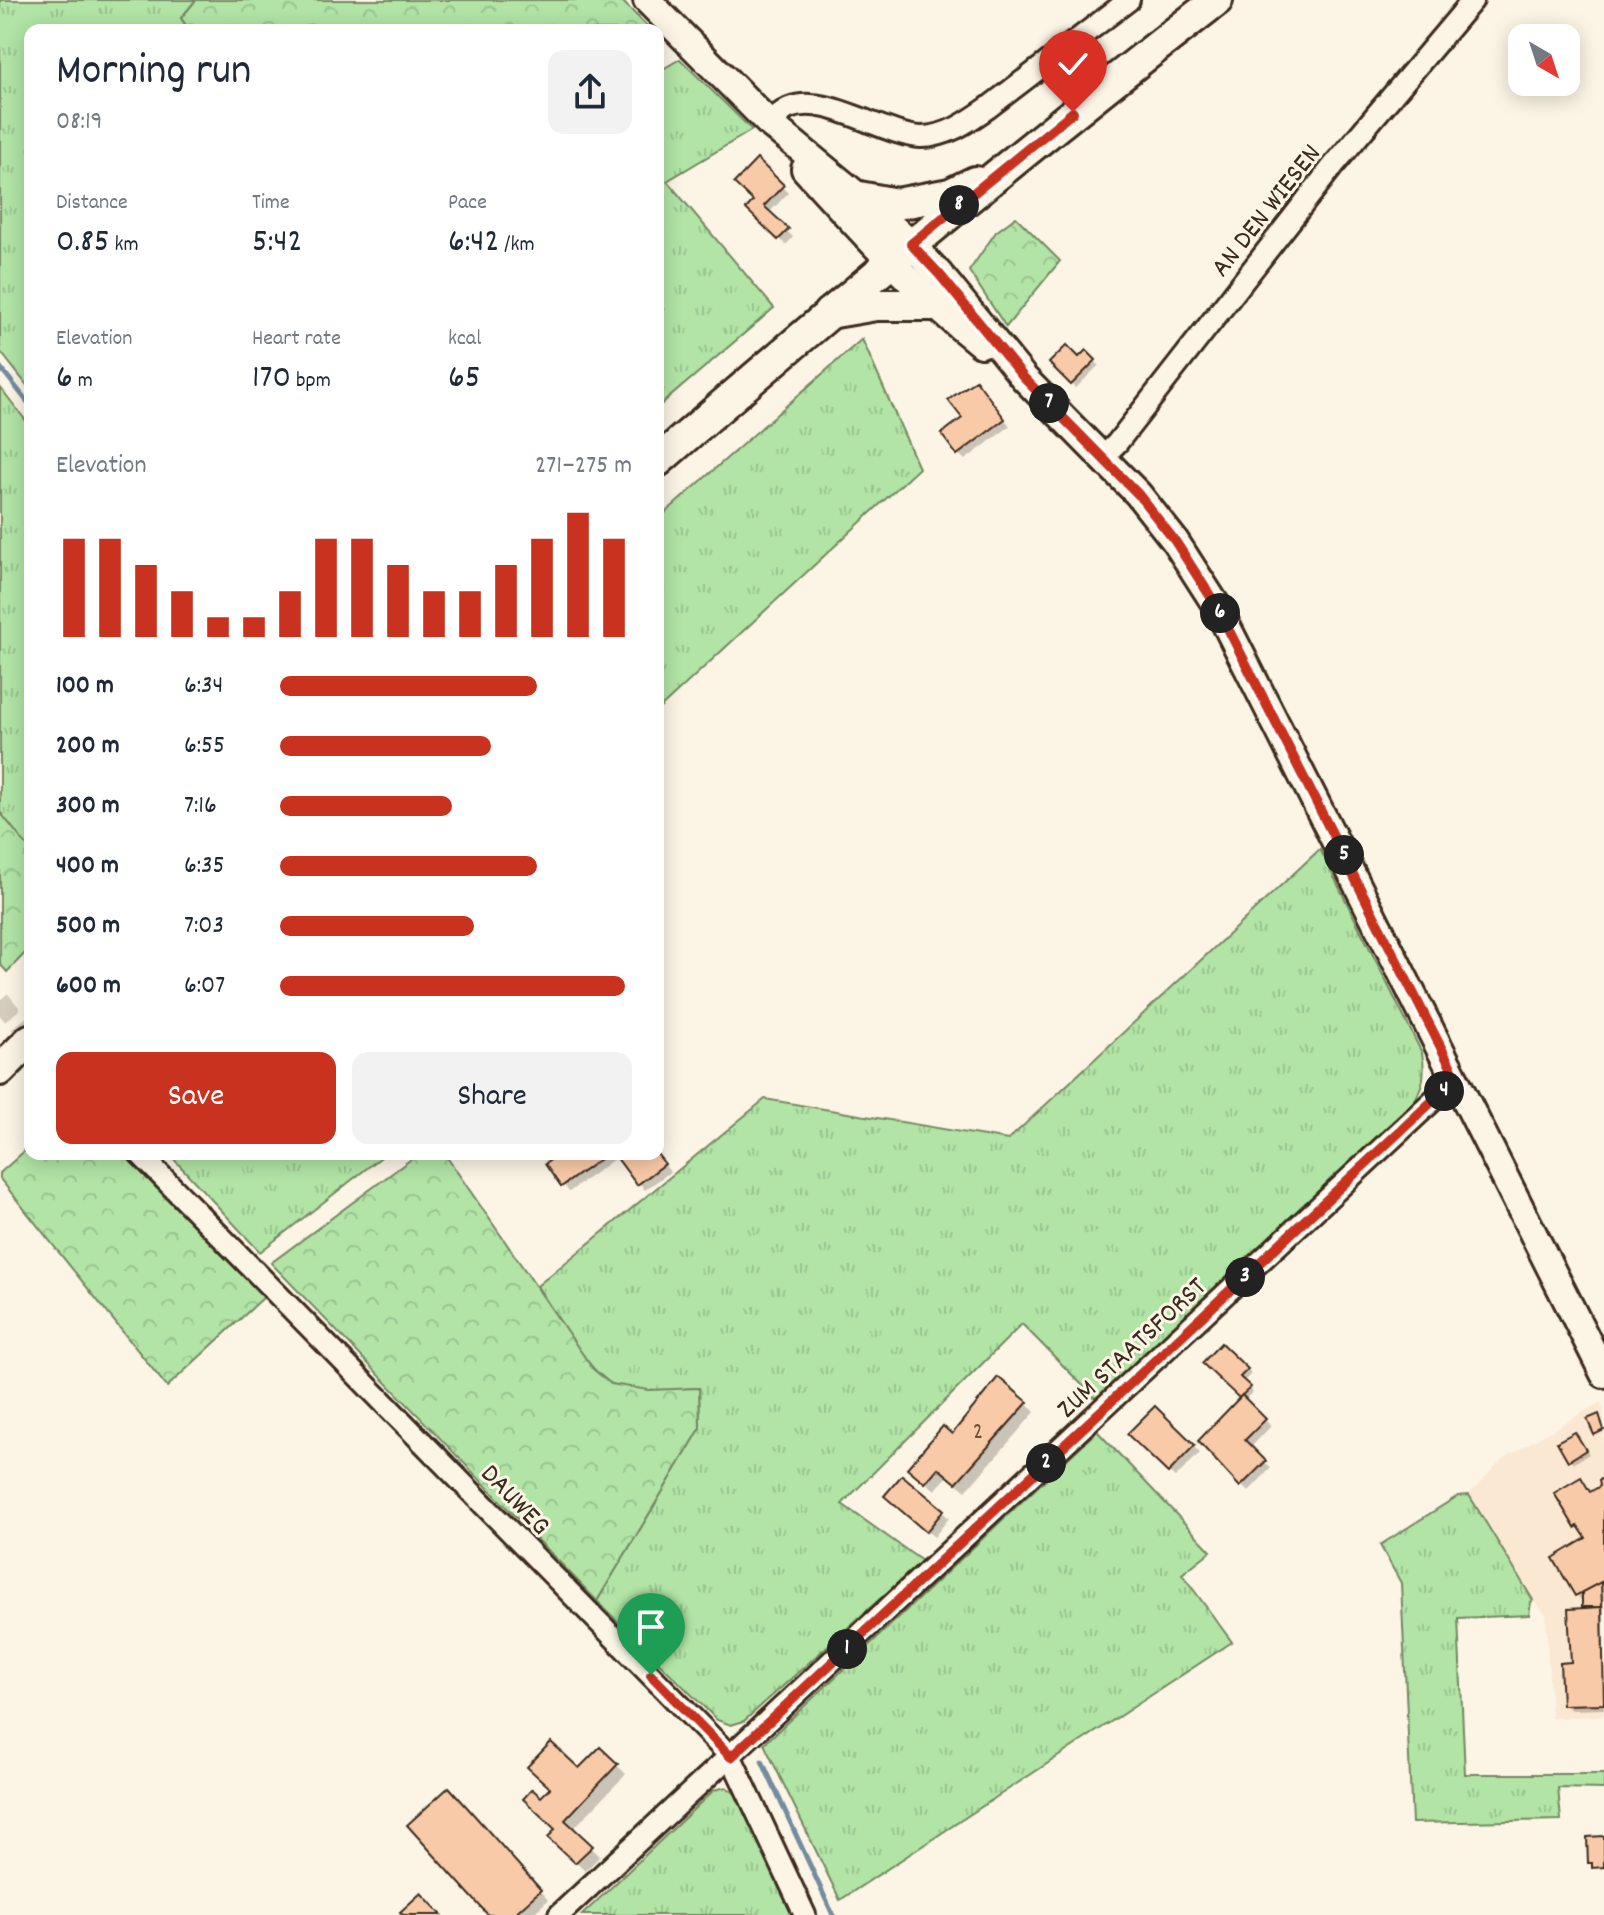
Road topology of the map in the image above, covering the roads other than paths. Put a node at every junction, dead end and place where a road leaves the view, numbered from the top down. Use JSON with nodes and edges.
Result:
{"nodes":[{"id":1,"x":647,"y":0,"type":"edge"},
{"id":2,"x":1129,"y":0,"type":"edge"},
{"id":3,"x":1217,"y":0,"type":"edge"},
{"id":4,"x":1473,"y":0,"type":"edge"},
{"id":5,"x":769,"y":123,"type":"junction"},
{"id":6,"x":1002,"y":170,"type":"junction"},
{"id":7,"x":859,"y":197,"type":"junction"},
{"id":8,"x":900,"y":253,"type":"junction"},
{"id":9,"x":933,"y":305,"type":"junction"},
{"id":10,"x":827,"y":314,"type":"junction"},
{"id":11,"x":1024,"y":378,"type":"junction"},
{"id":12,"x":664,"y":456,"type":"edge"},
{"id":13,"x":1103,"y":457,"type":"junction"},
{"id":14,"x":24,"y":1046,"type":"edge"},
{"id":15,"x":0,"y":1070,"type":"edge"},
{"id":16,"x":1459,"y":1083,"type":"junction"},
{"id":17,"x":146,"y":1160,"type":"edge"},
{"id":18,"x":1604,"y":1374,"type":"edge"},
{"id":19,"x":731,"y":1757,"type":"junction"},
{"id":20,"x":559,"y":1915,"type":"edge"},
{"id":21,"x":805,"y":1915,"type":"edge"}],
"edges":[{"from":1,"to":5,"type":"street"},
{"from":2,"to":5,"type":"street"},
{"from":3,"to":6,"type":"main road"},
{"from":4,"to":13,"type":"street","name":"AN DEN WIESEN"},
{"from":5,"to":7,"type":"street"},
{"from":5,"to":8,"type":"street"},
{"from":6,"to":7,"type":"main road"},
{"from":6,"to":8,"type":"main road"},
{"from":7,"to":8,"type":"street"},
{"from":8,"to":9,"type":"street"},
{"from":8,"to":10,"type":"main road"},
{"from":8,"to":11,"type":"street"},
{"from":9,"to":10,"type":"main road"},
{"from":9,"to":11,"type":"street"},
{"from":10,"to":12,"type":"main road"},
{"from":11,"to":13,"type":"street"},
{"from":13,"to":16,"type":"street"},
{"from":14,"to":15,"type":"main road"},
{"from":16,"to":18,"type":"street"},
{"from":16,"to":19,"type":"street","name":"ZUM STAATSFORST"},
{"from":17,"to":19,"type":"street","name":"DAUWEG"},
{"from":19,"to":20,"type":"street","name":"ZUM STAATSFORST"},
{"from":19,"to":21,"type":"street","name":"DAUWEG"}]}
